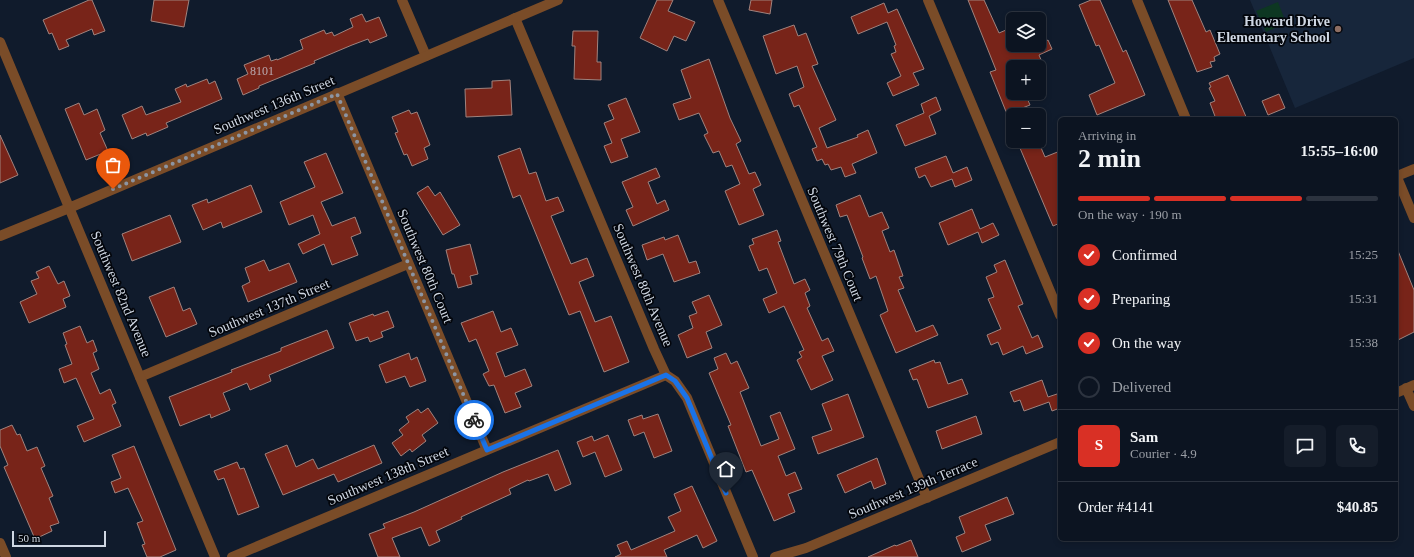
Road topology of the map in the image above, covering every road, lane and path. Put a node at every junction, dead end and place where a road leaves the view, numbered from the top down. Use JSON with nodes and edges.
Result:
{"nodes":[{"id":1,"x":402,"y":0,"type":"edge"},
{"id":2,"x":558,"y":0,"type":"edge"},
{"id":3,"x":718,"y":0,"type":"edge"},
{"id":4,"x":928,"y":0,"type":"edge"},
{"id":5,"x":1137,"y":0,"type":"edge"},
{"id":6,"x":515,"y":18,"type":"junction"},
{"id":7,"x":0,"y":42,"type":"edge"},
{"id":8,"x":426,"y":56,"type":"junction"},
{"id":9,"x":337,"y":94,"type":"junction"},
{"id":10,"x":1185,"y":117,"type":"edge"},
{"id":11,"x":1414,"y":169,"type":"edge"},
{"id":12,"x":1398,"y":175,"type":"edge"},
{"id":13,"x":1398,"y":181,"type":"edge"},
{"id":14,"x":69,"y":208,"type":"junction"},
{"id":15,"x":1414,"y":218,"type":"edge"},
{"id":16,"x":0,"y":236,"type":"edge"},
{"id":17,"x":408,"y":264,"type":"junction"},
{"id":18,"x":1058,"y":310,"type":"edge"},
{"id":19,"x":666,"y":375,"type":"junction"},
{"id":20,"x":140,"y":377,"type":"junction"},
{"id":21,"x":1410,"y":387,"type":"edge"},
{"id":22,"x":1398,"y":392,"type":"edge"},
{"id":23,"x":1414,"y":406,"type":"edge"},
{"id":24,"x":1058,"y":443,"type":"edge"},
{"id":25,"x":487,"y":450,"type":"junction"},
{"id":26,"x":927,"y":498,"type":"junction"},
{"id":27,"x":0,"y":543,"type":"edge"},
{"id":28,"x":6,"y":557,"type":"edge"},
{"id":29,"x":216,"y":557,"type":"edge"},
{"id":30,"x":232,"y":557,"type":"edge"},
{"id":31,"x":753,"y":557,"type":"edge"},
{"id":32,"x":775,"y":557,"type":"edge"}],
"edges":[{"from":1,"to":8,"type":"street"},
{"from":2,"to":6,"type":"street","name":"Southwest 136th Street"},
{"from":3,"to":26,"type":"street","name":"Southwest 79th Court"},
{"from":4,"to":18,"type":"street"},
{"from":5,"to":10,"type":"street"},
{"from":6,"to":8,"type":"street","name":"Southwest 136th Street"},
{"from":6,"to":19,"type":"street","name":"Southwest 80th Avenue"},
{"from":7,"to":14,"type":"street","name":"Southwest 82nd Avenue"},
{"from":8,"to":9,"type":"street","name":"Southwest 136th Street"},
{"from":9,"to":14,"type":"street","name":"Southwest 136th Street"},
{"from":9,"to":17,"type":"street","name":"Southwest 80th Court"},
{"from":11,"to":12,"type":"street"},
{"from":13,"to":15,"type":"street"},
{"from":14,"to":16,"type":"street","name":"Southwest 136th Street"},
{"from":14,"to":20,"type":"street","name":"Southwest 82nd Avenue"},
{"from":17,"to":20,"type":"street","name":"Southwest 137th Street"},
{"from":17,"to":25,"type":"street","name":"Southwest 80th Court"},
{"from":19,"to":25,"type":"street","name":"Southwest 138th Street"},
{"from":19,"to":31,"type":"street","name":"Southwest 80th Avenue"},
{"from":20,"to":29,"type":"street","name":"Southwest 82nd Avenue"},
{"from":21,"to":22,"type":"street"},
{"from":21,"to":23,"type":"street"},
{"from":24,"to":26,"type":"street","name":"Southwest 139th Terrace"},
{"from":25,"to":30,"type":"street","name":"Southwest 138th Street"},
{"from":26,"to":32,"type":"street","name":"Southwest 139th Terrace"},
{"from":27,"to":28,"type":"street"}]}
